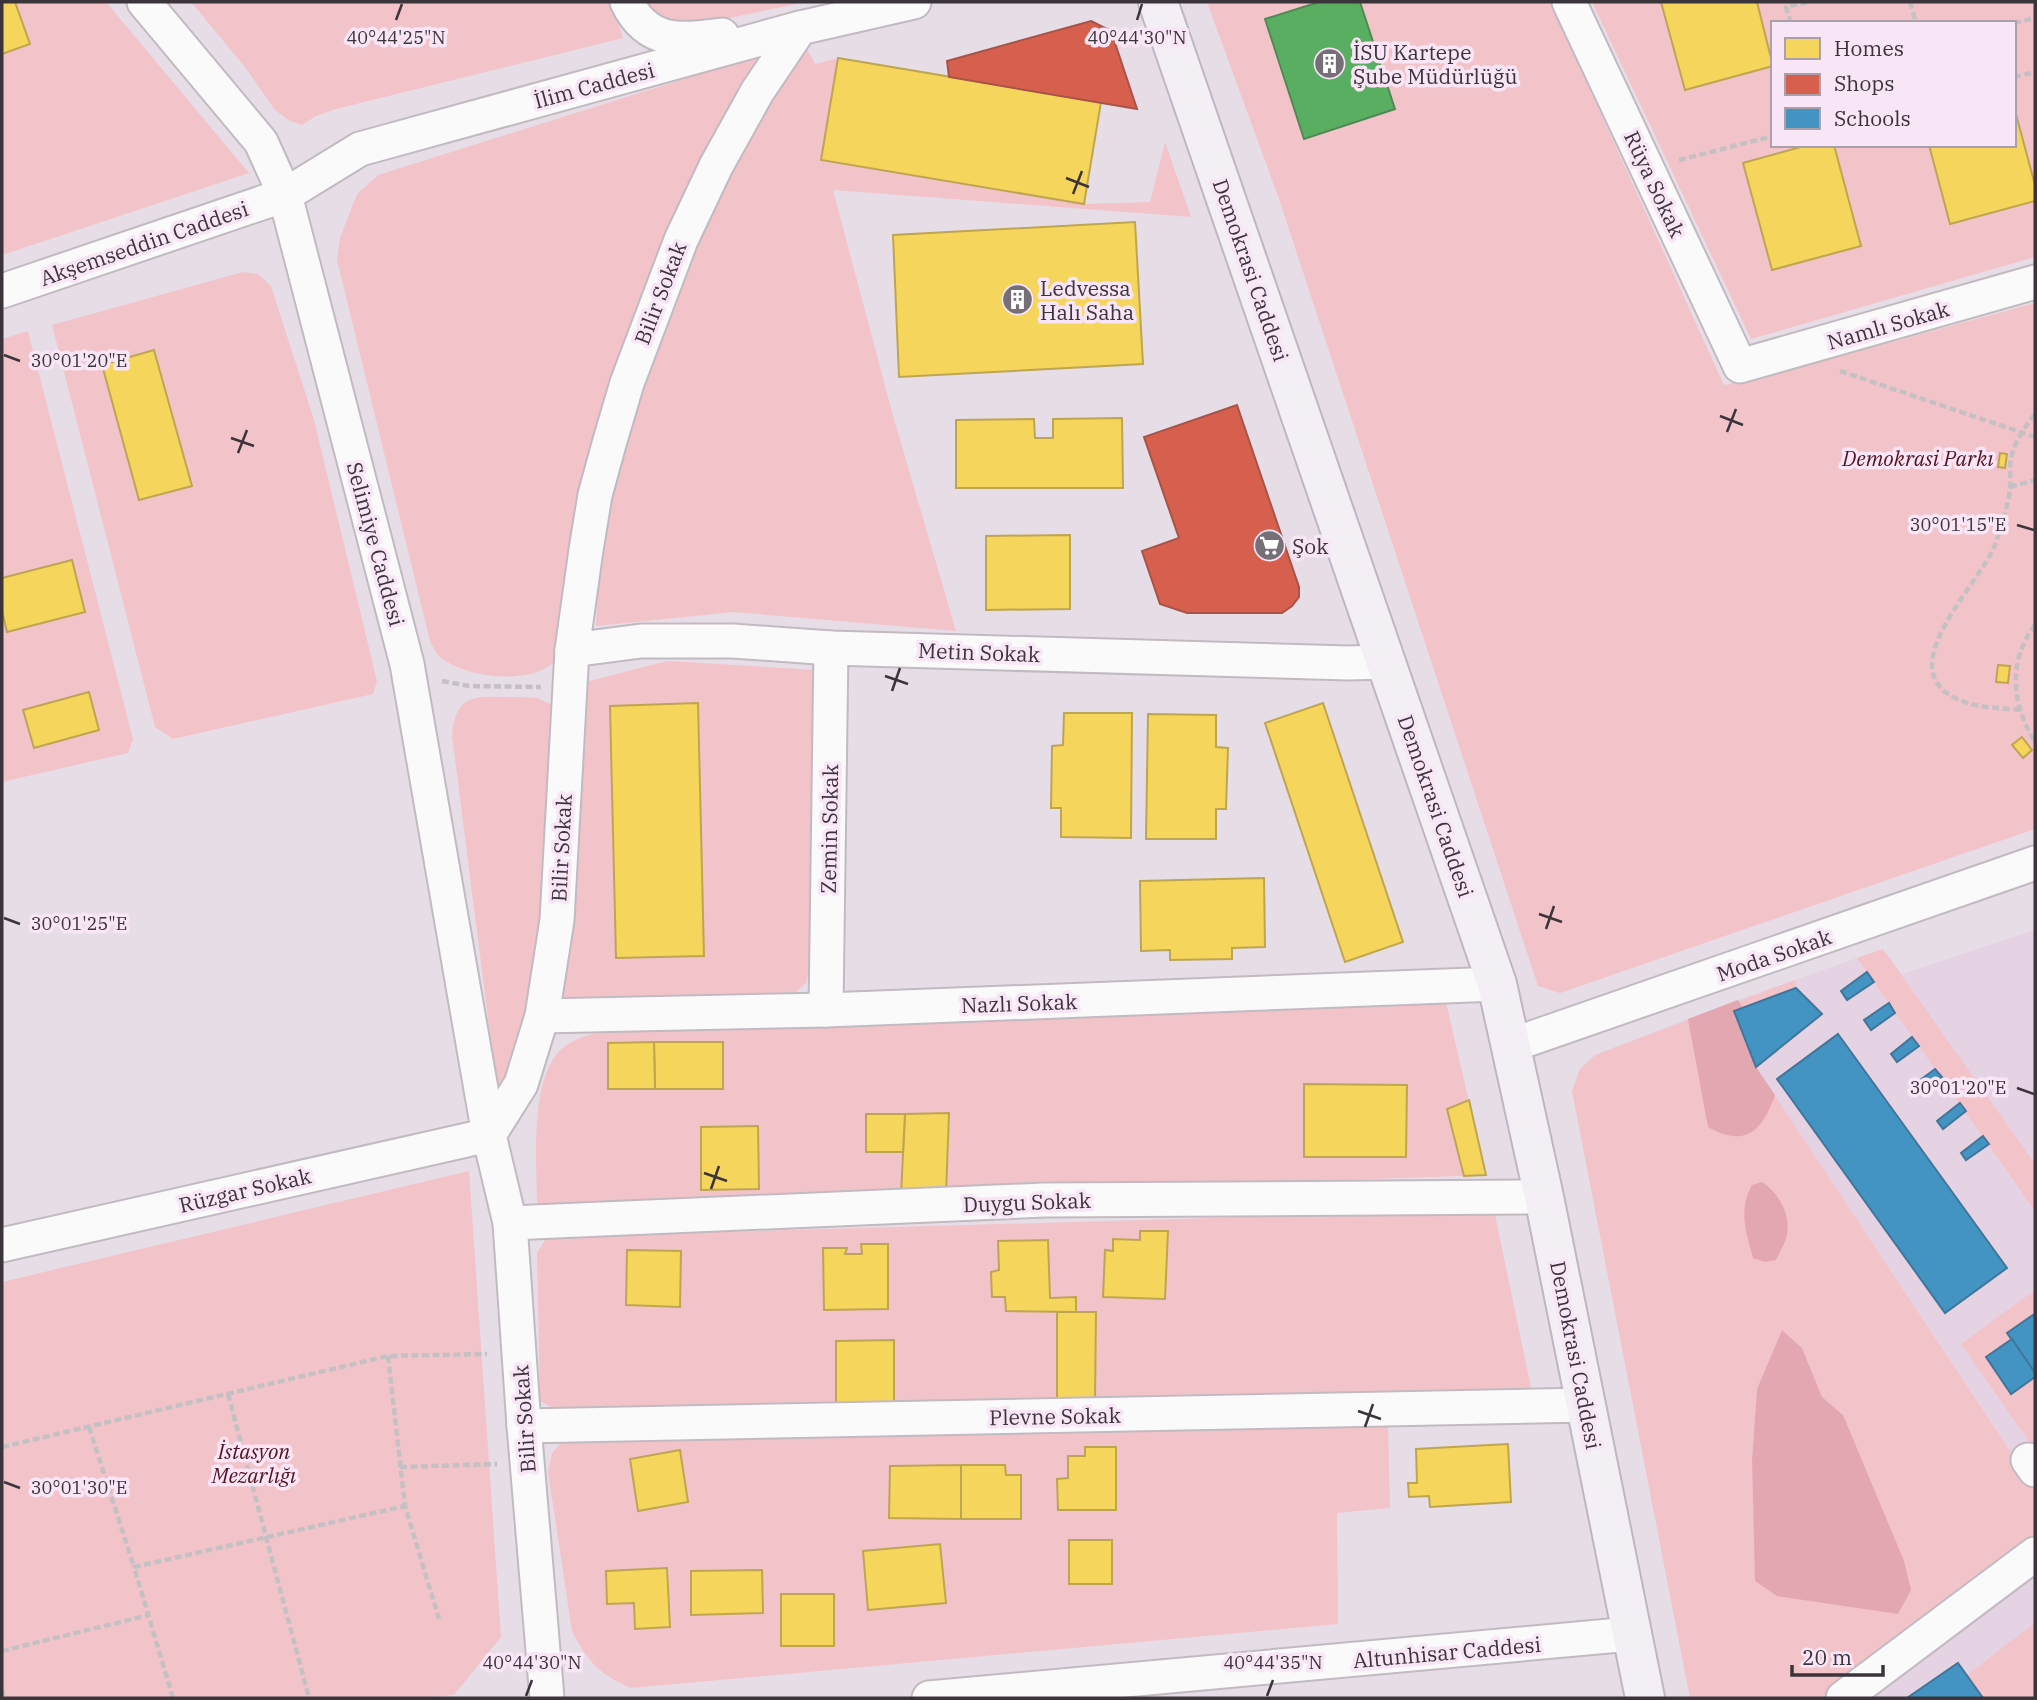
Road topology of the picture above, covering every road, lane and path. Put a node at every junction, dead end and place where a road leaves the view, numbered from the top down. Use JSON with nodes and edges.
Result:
{"nodes":[{"id":1,"x":144,"y":2,"type":"edge"},
{"id":2,"x":914,"y":2,"type":"edge"},
{"id":3,"x":1158,"y":2,"type":"edge"},
{"id":4,"x":1569,"y":2,"type":"edge"},
{"id":5,"x":1808,"y":2,"type":"edge"},
{"id":6,"x":1910,"y":2,"type":"edge"},
{"id":7,"x":1786,"y":4,"type":"edge"},
{"id":8,"x":631,"y":11,"type":"edge"},
{"id":9,"x":2035,"y":18,"type":"edge"},
{"id":10,"x":1790,"y":21,"type":"edge"},
{"id":11,"x":1915,"y":21,"type":"edge"},
{"id":12,"x":2016,"y":23,"type":"edge"},
{"id":13,"x":800,"y":28,"type":"junction"},
{"id":14,"x":2035,"y":72,"type":"edge"},
{"id":15,"x":2016,"y":77,"type":"edge"},
{"id":16,"x":1771,"y":137,"type":"edge"},
{"id":17,"x":1647,"y":168,"type":"junction"},
{"id":18,"x":285,"y":195,"type":"junction"},
{"id":19,"x":2035,"y":282,"type":"edge"},
{"id":20,"x":2,"y":291,"type":"edge"},
{"id":21,"x":1789,"y":353,"type":"junction"},
{"id":22,"x":1740,"y":366,"type":"joint"},
{"id":23,"x":2035,"y":414,"type":"edge"},
{"id":24,"x":2022,"y":432,"type":"junction"},
{"id":25,"x":2035,"y":437,"type":"edge"},
{"id":26,"x":2035,"y":480,"type":"edge"},
{"id":27,"x":2010,"y":487,"type":"junction"},
{"id":28,"x":2035,"y":625,"type":"edge"},
{"id":29,"x":831,"y":648,"type":"junction"},
{"id":30,"x":572,"y":650,"type":"junction"},
{"id":31,"x":1387,"y":662,"type":"junction"},
{"id":32,"x":407,"y":664,"type":"junction"},
{"id":33,"x":570,"y":685,"type":"junction"},
{"id":34,"x":2020,"y":710,"type":"junction"},
{"id":35,"x":2035,"y":742,"type":"edge"},
{"id":36,"x":2035,"y":863,"type":"edge"},
{"id":37,"x":1497,"y":984,"type":"junction"},
{"id":38,"x":827,"y":1010,"type":"junction"},
{"id":39,"x":542,"y":1016,"type":"junction"},
{"id":40,"x":1512,"y":1045,"type":"junction"},
{"id":41,"x":489,"y":1135,"type":"junction"},
{"id":42,"x":1544,"y":1198,"type":"junction"},
{"id":43,"x":510,"y":1223,"type":"junction"},
{"id":44,"x":2,"y":1245,"type":"edge"},
{"id":45,"x":519,"y":1353,"type":"junction"},
{"id":46,"x":388,"y":1356,"type":"junction"},
{"id":47,"x":228,"y":1394,"type":"junction"},
{"id":48,"x":1587,"y":1405,"type":"junction"},
{"id":49,"x":524,"y":1426,"type":"junction"},
{"id":50,"x":89,"y":1427,"type":"junction"},
{"id":51,"x":2,"y":1447,"type":"edge"},
{"id":52,"x":527,"y":1463,"type":"junction"},
{"id":53,"x":400,"y":1467,"type":"junction"},
{"id":54,"x":405,"y":1506,"type":"junction"},
{"id":55,"x":266,"y":1537,"type":"junction"},
{"id":56,"x":2035,"y":1555,"type":"edge"},
{"id":57,"x":134,"y":1567,"type":"junction"},
{"id":58,"x":149,"y":1615,"type":"junction"},
{"id":59,"x":439,"y":1619,"type":"dead end"},
{"id":60,"x":1631,"y":1634,"type":"junction"},
{"id":61,"x":2,"y":1651,"type":"edge"},
{"id":62,"x":2,"y":1689,"type":"edge"},
{"id":63,"x":4,"y":1698,"type":"edge"},
{"id":64,"x":173,"y":1698,"type":"edge"},
{"id":65,"x":309,"y":1698,"type":"edge"},
{"id":66,"x":547,"y":1698,"type":"edge"},
{"id":67,"x":929,"y":1698,"type":"edge"},
{"id":68,"x":1645,"y":1698,"type":"edge"},
{"id":69,"x":1843,"y":1698,"type":"edge"}],
"edges":[{"from":1,"to":18,"type":"street","name":"Selimiye Caddesi"},
{"from":2,"to":13,"type":"street","name":"İlim Caddesi"},
{"from":3,"to":31,"type":"main road","name":"Demokrasi Caddesi"},
{"from":4,"to":17,"type":"street","name":"Rüya Sokak"},
{"from":5,"to":7,"type":"path"},
{"from":6,"to":11,"type":"path"},
{"from":7,"to":10,"type":"path"},
{"from":8,"to":13,"type":"street"},
{"from":9,"to":12,"type":"path"},
{"from":13,"to":18,"type":"street","name":"İlim Caddesi"},
{"from":13,"to":30,"type":"street","name":"Bilir Sokak"},
{"from":14,"to":15,"type":"path"},
{"from":16,"to":17,"type":"path"},
{"from":17,"to":22,"type":"street","name":"Rüya Sokak"},
{"from":18,"to":20,"type":"street","name":"Akşemseddin Caddesi"},
{"from":18,"to":32,"type":"street","name":"Selimiye Caddesi"},
{"from":19,"to":21,"type":"street","name":"Namlı Sokak"},
{"from":21,"to":22,"type":"street","name":"Namlı Sokak"},
{"from":21,"to":24,"type":"path"},
{"from":23,"to":24,"type":"path"},
{"from":24,"to":25,"type":"path"},
{"from":24,"to":27,"type":"path"},
{"from":26,"to":27,"type":"path"},
{"from":27,"to":34,"type":"path"},
{"from":28,"to":34,"type":"path"},
{"from":29,"to":30,"type":"street","name":"Metin Sokak"},
{"from":29,"to":31,"type":"street","name":"Metin Sokak"},
{"from":29,"to":38,"type":"street","name":"Zemin Sokak"},
{"from":30,"to":33,"type":"street","name":"Bilir Sokak"},
{"from":31,"to":37,"type":"main road","name":"Demokrasi Caddesi"},
{"from":32,"to":33,"type":"path"},
{"from":32,"to":41,"type":"street","name":"Selimiye Caddesi"},
{"from":33,"to":39,"type":"street","name":"Bilir Sokak"},
{"from":34,"to":35,"type":"path"},
{"from":36,"to":40,"type":"street","name":"Moda Sokak"},
{"from":37,"to":38,"type":"street","name":"Nazlı Sokak"},
{"from":37,"to":40,"type":"main road","name":"Demokrasi Caddesi"},
{"from":38,"to":39,"type":"street","name":"Nazlı Sokak"},
{"from":39,"to":41,"type":"street","name":"Bilir Sokak"},
{"from":40,"to":42,"type":"main road","name":"Demokrasi Caddesi"},
{"from":41,"to":43,"type":"street","name":"Bilir Sokak"},
{"from":41,"to":44,"type":"street","name":"Rüzgar Sokak"},
{"from":42,"to":43,"type":"street","name":"Duygu Sokak"},
{"from":42,"to":48,"type":"main road","name":"Demokrasi Caddesi"},
{"from":43,"to":45,"type":"street","name":"Bilir Sokak"},
{"from":45,"to":46,"type":"path"},
{"from":45,"to":49,"type":"street","name":"Bilir Sokak"},
{"from":46,"to":47,"type":"path"},
{"from":46,"to":53,"type":"path"},
{"from":47,"to":50,"type":"path"},
{"from":47,"to":55,"type":"path"},
{"from":48,"to":49,"type":"street","name":"Plevne Sokak"},
{"from":48,"to":60,"type":"main road","name":"Demokrasi Caddesi"},
{"from":49,"to":52,"type":"street","name":"Bilir Sokak"},
{"from":50,"to":51,"type":"path"},
{"from":50,"to":57,"type":"path"},
{"from":52,"to":53,"type":"path"},
{"from":52,"to":66,"type":"street","name":"Bilir Sokak"},
{"from":53,"to":54,"type":"path"},
{"from":54,"to":55,"type":"path"},
{"from":54,"to":59,"type":"path"},
{"from":55,"to":57,"type":"path"},
{"from":55,"to":65,"type":"path"},
{"from":56,"to":69,"type":"street"},
{"from":57,"to":58,"type":"path"},
{"from":58,"to":61,"type":"path"},
{"from":58,"to":64,"type":"path"},
{"from":60,"to":67,"type":"street","name":"Altunhisar Caddesi"},
{"from":60,"to":68,"type":"main road","name":"Demokrasi Caddesi"},
{"from":62,"to":63,"type":"path"}]}
